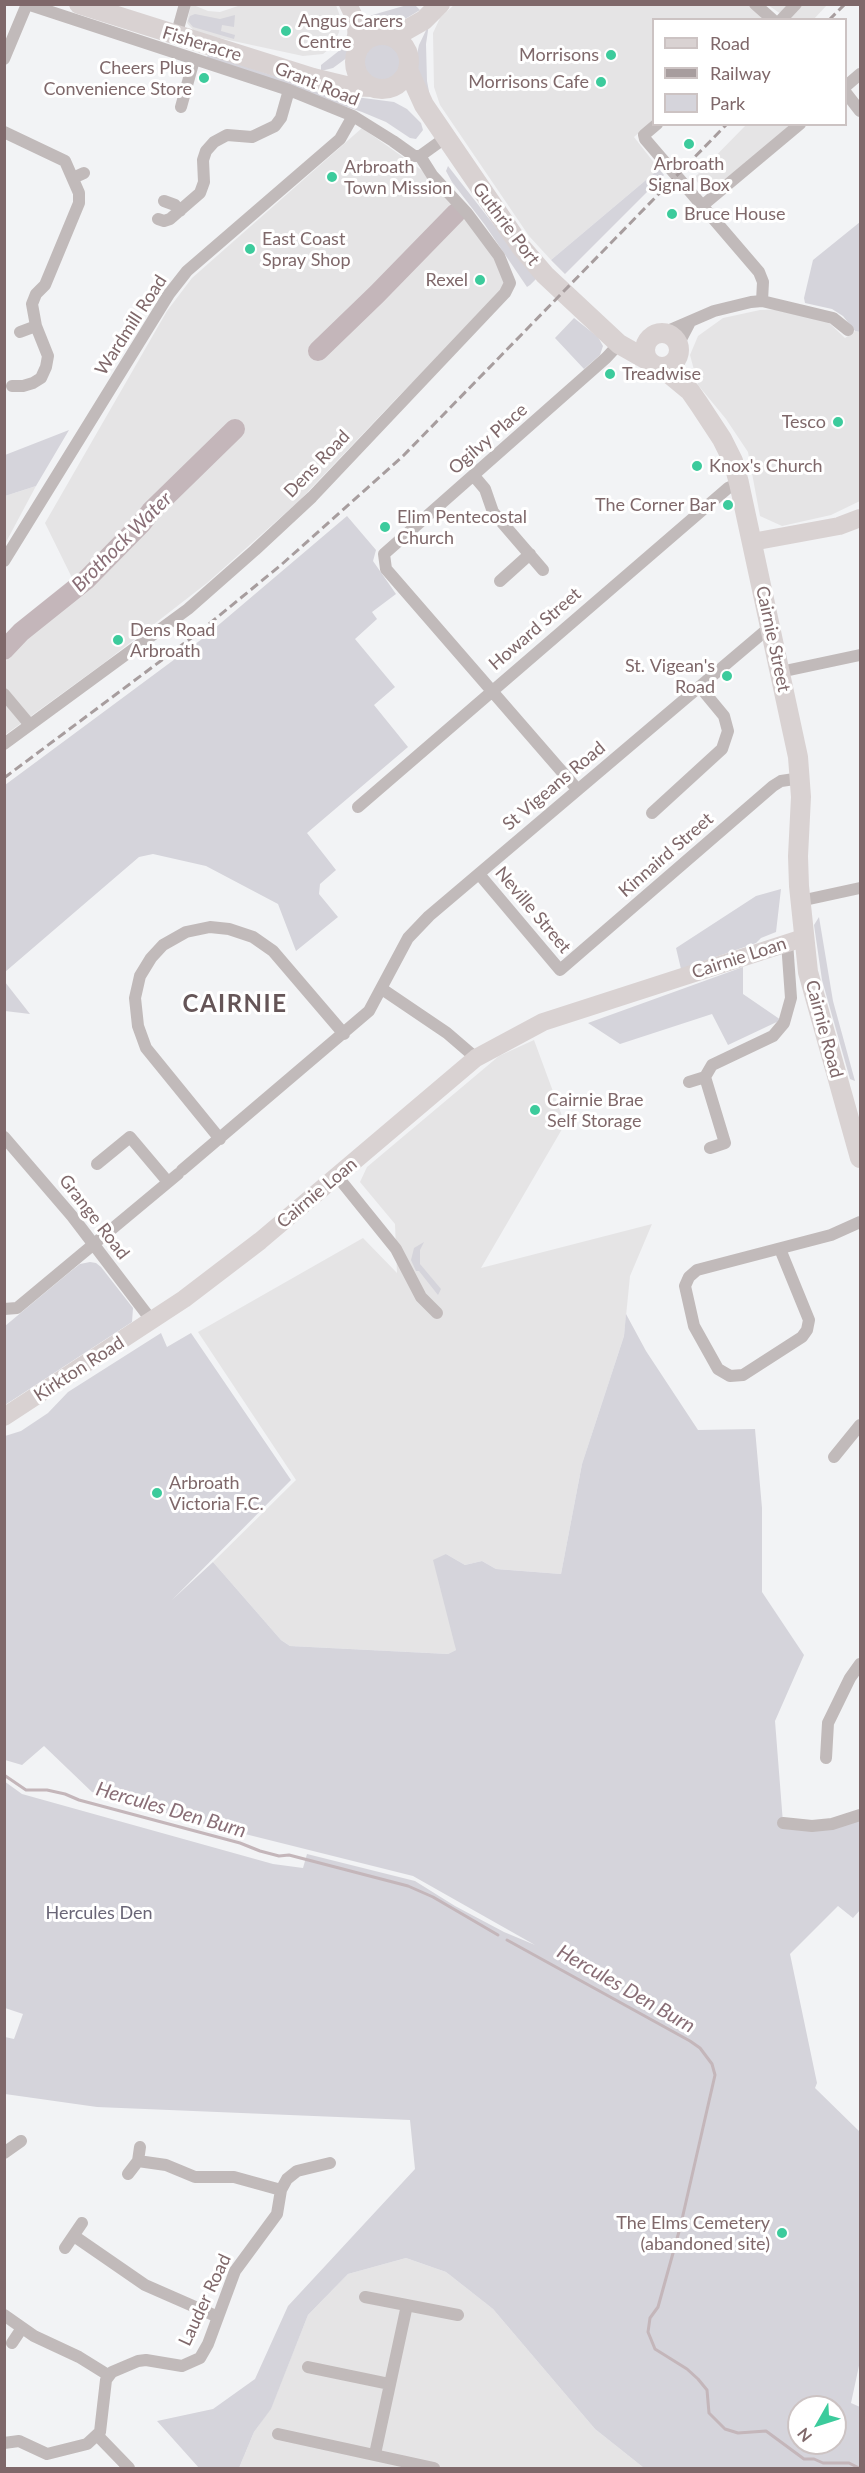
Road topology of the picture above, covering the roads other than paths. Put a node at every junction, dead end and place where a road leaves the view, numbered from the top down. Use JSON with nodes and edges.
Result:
{"nodes":[{"id":1,"x":27,"y":4,"type":"edge"},
{"id":2,"x":79,"y":4,"type":"edge"},
{"id":3,"x":185,"y":4,"type":"edge"},
{"id":4,"x":348,"y":4,"type":"edge"},
{"id":5,"x":440,"y":4,"type":"edge"},
{"id":6,"x":756,"y":4,"type":"edge"},
{"id":7,"x":796,"y":4,"type":"edge"},
{"id":8,"x":771,"y":18,"type":"edge"},
{"id":9,"x":783,"y":18,"type":"edge"},
{"id":10,"x":357,"y":23,"type":"junction"},
{"id":11,"x":176,"y":36,"type":"junction"},
{"id":12,"x":395,"y":41,"type":"junction"},
{"id":13,"x":357,"y":54,"type":"junction"},
{"id":14,"x":4,"y":59,"type":"edge"},
{"id":15,"x":194,"y":60,"type":"junction"},
{"id":16,"x":408,"y":70,"type":"junction"},
{"id":17,"x":861,"y":74,"type":"edge"},
{"id":18,"x":327,"y":80,"type":"junction"},
{"id":19,"x":847,"y":85,"type":"edge"},
{"id":20,"x":378,"y":88,"type":"junction"},
{"id":21,"x":289,"y":90,"type":"junction"},
{"id":22,"x":847,"y":94,"type":"edge"},
{"id":23,"x":424,"y":105,"type":"junction"},
{"id":24,"x":181,"y":107,"type":"dead end"},
{"id":25,"x":861,"y":111,"type":"edge"},
{"id":26,"x":353,"y":117,"type":"junction"},
{"id":27,"x":655,"y":126,"type":"edge"},
{"id":28,"x":798,"y":126,"type":"edge"},
{"id":29,"x":4,"y":132,"type":"edge"},
{"id":30,"x":445,"y":138,"type":"junction"},
{"id":31,"x":420,"y":156,"type":"junction"},
{"id":32,"x":164,"y":201,"type":"dead end"},
{"id":33,"x":702,"y":206,"type":"junction"},
{"id":34,"x":180,"y":211,"type":"junction"},
{"id":35,"x":158,"y":219,"type":"dead end"},
{"id":36,"x":762,"y":302,"type":"junction"},
{"id":37,"x":689,"y":324,"type":"junction"},
{"id":38,"x":36,"y":326,"type":"junction"},
{"id":39,"x":604,"y":329,"type":"junction"},
{"id":40,"x":848,"y":330,"type":"dead end"},
{"id":41,"x":20,"y":332,"type":"dead end"},
{"id":42,"x":668,"y":342,"type":"junction"},
{"id":43,"x":619,"y":344,"type":"junction"},
{"id":44,"x":655,"y":364,"type":"junction"},
{"id":45,"x":12,"y":386,"type":"dead end"},
{"id":46,"x":690,"y":391,"type":"junction"},
{"id":47,"x":474,"y":476,"type":"junction"},
{"id":48,"x":740,"y":483,"type":"junction"},
{"id":49,"x":861,"y":518,"type":"edge"},
{"id":50,"x":753,"y":542,"type":"junction"},
{"id":51,"x":530,"y":555,"type":"junction"},
{"id":52,"x":4,"y":561,"type":"edge"},
{"id":53,"x":543,"y":570,"type":"dead end"},
{"id":54,"x":500,"y":581,"type":"dead end"},
{"id":55,"x":770,"y":629,"type":"junction"},
{"id":56,"x":861,"y":655,"type":"edge"},
{"id":57,"x":780,"y":672,"type":"junction"},
{"id":58,"x":700,"y":687,"type":"junction"},
{"id":59,"x":493,"y":690,"type":"junction"},
{"id":60,"x":4,"y":694,"type":"edge"},
{"id":61,"x":30,"y":725,"type":"junction"},
{"id":62,"x":4,"y":744,"type":"edge"},
{"id":63,"x":801,"y":778,"type":"junction"},
{"id":64,"x":577,"y":789,"type":"junction"},
{"id":65,"x":358,"y":807,"type":"dead end"},
{"id":66,"x":652,"y":813,"type":"dead end"},
{"id":67,"x":478,"y":874,"type":"junction"},
{"id":68,"x":861,"y":888,"type":"edge"},
{"id":69,"x":800,"y":901,"type":"junction"},
{"id":70,"x":795,"y":940,"type":"junction"},
{"id":71,"x":560,"y":970,"type":"joint"},
{"id":72,"x":382,"y":989,"type":"junction"},
{"id":73,"x":344,"y":1034,"type":"junction"},
{"id":74,"x":476,"y":1058,"type":"junction"},
{"id":75,"x":705,"y":1077,"type":"junction"},
{"id":76,"x":689,"y":1082,"type":"dead end"},
{"id":77,"x":4,"y":1137,"type":"edge"},
{"id":78,"x":220,"y":1139,"type":"junction"},
{"id":79,"x":710,"y":1148,"type":"dead end"},
{"id":80,"x":860,"y":1155,"type":"edge"},
{"id":81,"x":97,"y":1164,"type":"dead end"},
{"id":82,"x":176,"y":1175,"type":"junction"},
{"id":83,"x":337,"y":1176,"type":"junction"},
{"id":84,"x":861,"y":1222,"type":"edge"},
{"id":85,"x":93,"y":1244,"type":"junction"},
{"id":86,"x":780,"y":1249,"type":"junction"},
{"id":87,"x":4,"y":1309,"type":"edge"},
{"id":88,"x":437,"y":1313,"type":"dead end"},
{"id":89,"x":152,"y":1321,"type":"junction"},
{"id":90,"x":4,"y":1417,"type":"edge"},
{"id":91,"x":861,"y":1425,"type":"edge"},
{"id":92,"x":834,"y":1457,"type":"dead end"},
{"id":93,"x":860,"y":1666,"type":"edge"},
{"id":94,"x":826,"y":1758,"type":"dead end"},
{"id":95,"x":861,"y":1815,"type":"edge"},
{"id":96,"x":783,"y":1823,"type":"dead end"},
{"id":97,"x":21,"y":2141,"type":"dead end"},
{"id":98,"x":140,"y":2147,"type":"dead end"},
{"id":99,"x":4,"y":2154,"type":"edge"},
{"id":100,"x":138,"y":2161,"type":"junction"},
{"id":101,"x":330,"y":2163,"type":"dead end"},
{"id":102,"x":128,"y":2174,"type":"dead end"},
{"id":103,"x":281,"y":2190,"type":"junction"},
{"id":104,"x":82,"y":2223,"type":"dead end"},
{"id":105,"x":74,"y":2236,"type":"junction"},
{"id":106,"x":65,"y":2248,"type":"dead end"},
{"id":107,"x":365,"y":2297,"type":"dead end"},
{"id":108,"x":407,"y":2305,"type":"junction"},
{"id":109,"x":4,"y":2315,"type":"edge"},
{"id":110,"x":458,"y":2315,"type":"dead end"},
{"id":111,"x":218,"y":2317,"type":"junction"},
{"id":112,"x":22,"y":2328,"type":"junction"},
{"id":113,"x":12,"y":2343,"type":"dead end"},
{"id":114,"x":308,"y":2367,"type":"dead end"},
{"id":115,"x":108,"y":2375,"type":"junction"},
{"id":116,"x":390,"y":2384,"type":"junction"},
{"id":117,"x":278,"y":2434,"type":"dead end"},
{"id":118,"x":98,"y":2436,"type":"junction"},
{"id":119,"x":4,"y":2443,"type":"edge"},
{"id":120,"x":375,"y":2454,"type":"junction"},
{"id":121,"x":129,"y":2469,"type":"edge"},
{"id":122,"x":434,"y":2469,"type":"edge"}],
"edges":[{"from":1,"to":14,"type":"street"},
{"from":1,"to":15,"type":"street","name":"Grant Road"},
{"from":2,"to":11,"type":"main road","name":"Fisheracre"},
{"from":3,"to":11,"type":"street"},
{"from":4,"to":10,"type":"street"},
{"from":5,"to":12,"type":"main road"},
{"from":6,"to":8,"type":"street"},
{"from":7,"to":9,"type":"street"},
{"from":10,"to":12,"type":"main road"},
{"from":10,"to":13,"type":"main road"},
{"from":11,"to":18,"type":"main road","name":"Fisheracre"},
{"from":12,"to":13,"type":"main road"},
{"from":12,"to":16,"type":"main road"},
{"from":13,"to":18,"type":"main road"},
{"from":13,"to":20,"type":"main road"},
{"from":15,"to":21,"type":"street","name":"Grant Road"},
{"from":15,"to":24,"type":"street"},
{"from":16,"to":20,"type":"main road"},
{"from":16,"to":23,"type":"main road","name":"Guthrie Port"},
{"from":17,"to":19,"type":"street"},
{"from":18,"to":20,"type":"main road","name":"Fisheracre"},
{"from":20,"to":23,"type":"main road"},
{"from":21,"to":26,"type":"street","name":"Grant Road"},
{"from":21,"to":34,"type":"street"},
{"from":22,"to":25,"type":"street"},
{"from":23,"to":30,"type":"main road","name":"Guthrie Port"},
{"from":26,"to":31,"type":"street","name":"Grant Road"},
{"from":26,"to":52,"type":"street","name":"Wardmill Road"},
{"from":27,"to":33,"type":"street"},
{"from":28,"to":33,"type":"street"},
{"from":29,"to":38,"type":"street"},
{"from":30,"to":31,"type":"street"},
{"from":30,"to":39,"type":"main road","name":"Guthrie Port"},
{"from":31,"to":61,"type":"street","name":"Dens Road"},
{"from":32,"to":34,"type":"street"},
{"from":33,"to":36,"type":"street"},
{"from":34,"to":35,"type":"street"},
{"from":36,"to":37,"type":"street"},
{"from":36,"to":40,"type":"street"},
{"from":37,"to":42,"type":"street"},
{"from":37,"to":42,"type":"street"},
{"from":38,"to":41,"type":"street"},
{"from":38,"to":45,"type":"street"},
{"from":39,"to":42,"type":"main road","name":"Guthrie Port"},
{"from":39,"to":43,"type":"main road","name":"Guthrie Port"},
{"from":42,"to":44,"type":"main road"},
{"from":42,"to":44,"type":"main road"},
{"from":42,"to":46,"type":"main road","name":"Cairnie Street"},
{"from":43,"to":44,"type":"main road","name":"Guthrie Port"},
{"from":43,"to":47,"type":"street","name":"Ogilvy Place"},
{"from":44,"to":46,"type":"main road","name":"Cairnie Street"},
{"from":46,"to":48,"type":"main road","name":"Cairnie Street"},
{"from":47,"to":51,"type":"street"},
{"from":47,"to":59,"type":"street","name":"Ogilvy Place"},
{"from":48,"to":50,"type":"main road","name":"Cairnie Street"},
{"from":48,"to":59,"type":"street","name":"Howard Street"},
{"from":49,"to":50,"type":"street"},
{"from":50,"to":55,"type":"main road","name":"Cairnie Street"},
{"from":51,"to":53,"type":"street"},
{"from":51,"to":54,"type":"street"},
{"from":55,"to":57,"type":"main road","name":"Cairnie Street"},
{"from":55,"to":58,"type":"street","name":"St Vigeans Road"},
{"from":56,"to":57,"type":"street"},
{"from":57,"to":63,"type":"main road","name":"Cairnie Street"},
{"from":58,"to":64,"type":"street","name":"St Vigeans Road"},
{"from":58,"to":66,"type":"street"},
{"from":59,"to":64,"type":"street"},
{"from":59,"to":65,"type":"street","name":"Howard Street"},
{"from":60,"to":61,"type":"street"},
{"from":61,"to":62,"type":"street","name":"Dens Road"},
{"from":63,"to":69,"type":"main road","name":"Cairnie Street"},
{"from":63,"to":71,"type":"street","name":"Kinnaird Street"},
{"from":64,"to":67,"type":"street","name":"St Vigeans Road"},
{"from":67,"to":71,"type":"street","name":"Neville Street"},
{"from":67,"to":72,"type":"street","name":"St Vigeans Road"},
{"from":68,"to":69,"type":"street"},
{"from":69,"to":70,"type":"main road","name":"Cairnie Road"},
{"from":70,"to":74,"type":"street","name":"Cairnie Loan"},
{"from":70,"to":75,"type":"street"},
{"from":70,"to":80,"type":"main road","name":"Cairnie Road"},
{"from":72,"to":73,"type":"street"},
{"from":72,"to":74,"type":"street"},
{"from":73,"to":78,"type":"street"},
{"from":73,"to":78,"type":"street"},
{"from":74,"to":83,"type":"street","name":"Cairnie Loan"},
{"from":75,"to":76,"type":"street"},
{"from":75,"to":79,"type":"street"},
{"from":77,"to":85,"type":"street","name":"Grange Road"},
{"from":78,"to":82,"type":"street"},
{"from":81,"to":82,"type":"street"},
{"from":82,"to":85,"type":"street"},
{"from":83,"to":88,"type":"street"},
{"from":83,"to":89,"type":"street","name":"Cairnie Loan"},
{"from":84,"to":86,"type":"street"},
{"from":85,"to":87,"type":"street"},
{"from":85,"to":89,"type":"street","name":"Grange Road"},
{"from":86,"to":86,"type":"street"},
{"from":89,"to":90,"type":"street","name":"Kirkton Road"},
{"from":91,"to":92,"type":"street"},
{"from":93,"to":94,"type":"street"},
{"from":95,"to":96,"type":"street"},
{"from":97,"to":99,"type":"street"},
{"from":98,"to":100,"type":"street"},
{"from":100,"to":102,"type":"street"},
{"from":100,"to":103,"type":"street"},
{"from":101,"to":103,"type":"street"},
{"from":103,"to":111,"type":"street","name":"Lauder Road"},
{"from":104,"to":105,"type":"street"},
{"from":105,"to":106,"type":"street"},
{"from":105,"to":111,"type":"street"},
{"from":107,"to":108,"type":"street"},
{"from":108,"to":110,"type":"street"},
{"from":108,"to":116,"type":"street"},
{"from":109,"to":112,"type":"street"},
{"from":111,"to":115,"type":"street","name":"Lauder Road"},
{"from":112,"to":113,"type":"street"},
{"from":112,"to":115,"type":"street"},
{"from":114,"to":116,"type":"street"},
{"from":115,"to":118,"type":"street"},
{"from":116,"to":120,"type":"street"},
{"from":117,"to":120,"type":"street"},
{"from":118,"to":119,"type":"street"},
{"from":118,"to":121,"type":"street"},
{"from":120,"to":122,"type":"street"}]}
